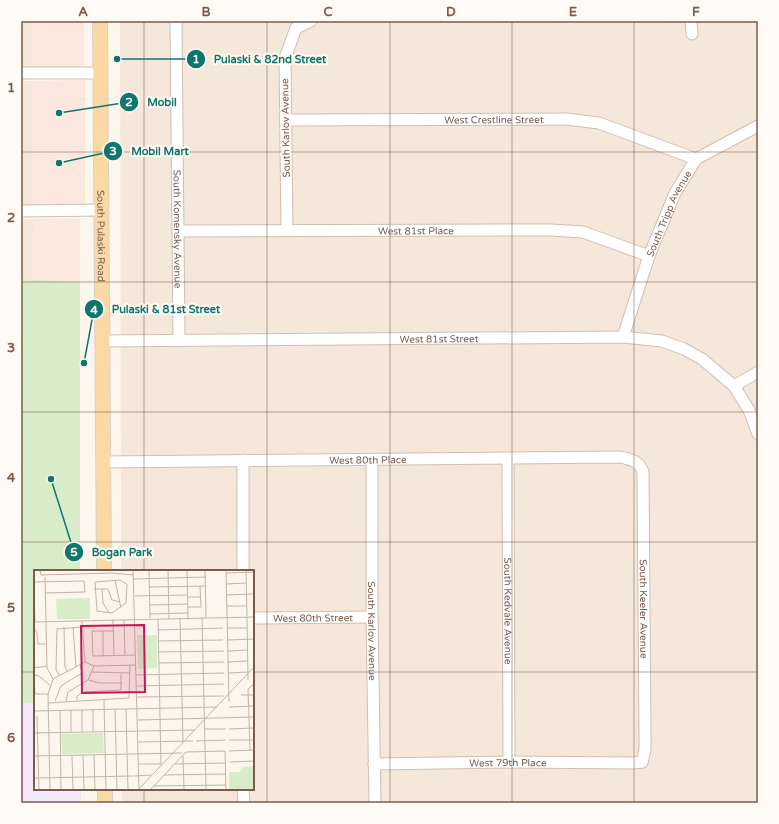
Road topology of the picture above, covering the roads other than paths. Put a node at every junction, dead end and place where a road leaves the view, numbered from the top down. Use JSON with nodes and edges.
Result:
{"nodes":[{"id":1,"x":100,"y":21,"type":"edge"},
{"id":2,"x":176,"y":21,"type":"edge"},
{"id":3,"x":311,"y":21,"type":"edge"},
{"id":4,"x":692,"y":21,"type":"edge"},
{"id":5,"x":292,"y":24,"type":"edge"},
{"id":6,"x":692,"y":34,"type":"dead end"},
{"id":7,"x":21,"y":73,"type":"edge"},
{"id":8,"x":100,"y":73,"type":"junction"},
{"id":9,"x":285,"y":120,"type":"junction"},
{"id":10,"x":758,"y":126,"type":"edge"},
{"id":11,"x":696,"y":159,"type":"junction"},
{"id":12,"x":101,"y":210,"type":"junction"},
{"id":13,"x":21,"y":211,"type":"edge"},
{"id":14,"x":286,"y":230,"type":"junction"},
{"id":15,"x":178,"y":231,"type":"junction"},
{"id":16,"x":649,"y":256,"type":"junction"},
{"id":17,"x":623,"y":337,"type":"junction"},
{"id":18,"x":179,"y":340,"type":"junction"},
{"id":19,"x":102,"y":341,"type":"junction"},
{"id":20,"x":758,"y":372,"type":"edge"},
{"id":21,"x":734,"y":386,"type":"junction"},
{"id":22,"x":758,"y":434,"type":"edge"},
{"id":23,"x":508,"y":459,"type":"junction"},
{"id":24,"x":242,"y":460,"type":"junction"},
{"id":25,"x":372,"y":460,"type":"junction"},
{"id":26,"x":633,"y":460,"type":"joint"},
{"id":27,"x":104,"y":462,"type":"junction"},
{"id":28,"x":104,"y":570,"type":"edge"},
{"id":29,"x":243,"y":570,"type":"edge"},
{"id":30,"x":372,"y":617,"type":"junction"},
{"id":31,"x":254,"y":618,"type":"edge"},
{"id":32,"x":509,"y":762,"type":"junction"},
{"id":33,"x":374,"y":764,"type":"junction"},
{"id":34,"x":645,"y":764,"type":"joint"},
{"id":35,"x":105,"y":790,"type":"edge"},
{"id":36,"x":244,"y":790,"type":"edge"},
{"id":37,"x":105,"y":803,"type":"edge"},
{"id":38,"x":244,"y":803,"type":"edge"},
{"id":39,"x":375,"y":803,"type":"edge"}],
"edges":[{"from":1,"to":8,"type":"main road","name":"South Pulaski Road"},
{"from":2,"to":15,"type":"street","name":"South Komensky Avenue"},
{"from":3,"to":5,"type":"street"},
{"from":4,"to":6,"type":"street"},
{"from":5,"to":9,"type":"street","name":"South Karlov Avenue"},
{"from":7,"to":8,"type":"street"},
{"from":8,"to":12,"type":"main road","name":"South Pulaski Road"},
{"from":9,"to":11,"type":"street","name":"West Crestline Street"},
{"from":9,"to":14,"type":"street","name":"South Karlov Avenue"},
{"from":10,"to":11,"type":"street","name":"South Tripp Avenue"},
{"from":11,"to":16,"type":"street","name":"South Tripp Avenue"},
{"from":12,"to":13,"type":"street"},
{"from":12,"to":19,"type":"main road","name":"South Pulaski Road"},
{"from":14,"to":15,"type":"street","name":"West 81st Place"},
{"from":14,"to":16,"type":"street","name":"West 81st Place"},
{"from":15,"to":18,"type":"street","name":"South Komensky Avenue"},
{"from":16,"to":17,"type":"street","name":"South Tripp Avenue"},
{"from":17,"to":18,"type":"street","name":"West 81st Street"},
{"from":17,"to":21,"type":"street","name":"West 81st Street"},
{"from":18,"to":19,"type":"street","name":"West 81st Street"},
{"from":19,"to":27,"type":"main road","name":"South Pulaski Road"},
{"from":20,"to":21,"type":"street"},
{"from":21,"to":22,"type":"street"},
{"from":23,"to":25,"type":"street","name":"West 80th Place"},
{"from":23,"to":26,"type":"street","name":"West 80th Place"},
{"from":23,"to":32,"type":"street","name":"South Kedvale Avenue"},
{"from":24,"to":25,"type":"street","name":"West 80th Place"},
{"from":24,"to":27,"type":"street","name":"West 80th Place"},
{"from":24,"to":29,"type":"street"},
{"from":25,"to":30,"type":"street","name":"South Karlov Avenue"},
{"from":26,"to":34,"type":"street","name":"South Keeler Avenue"},
{"from":27,"to":28,"type":"main road","name":"South Pulaski Road"},
{"from":30,"to":31,"type":"street","name":"West 80th Street"},
{"from":30,"to":33,"type":"street","name":"South Karlov Avenue"},
{"from":32,"to":33,"type":"street","name":"West 79th Place"},
{"from":32,"to":34,"type":"street","name":"West 79th Place"},
{"from":33,"to":39,"type":"street","name":"South Karlov Avenue"},
{"from":35,"to":37,"type":"main road"},
{"from":36,"to":38,"type":"street"}]}
